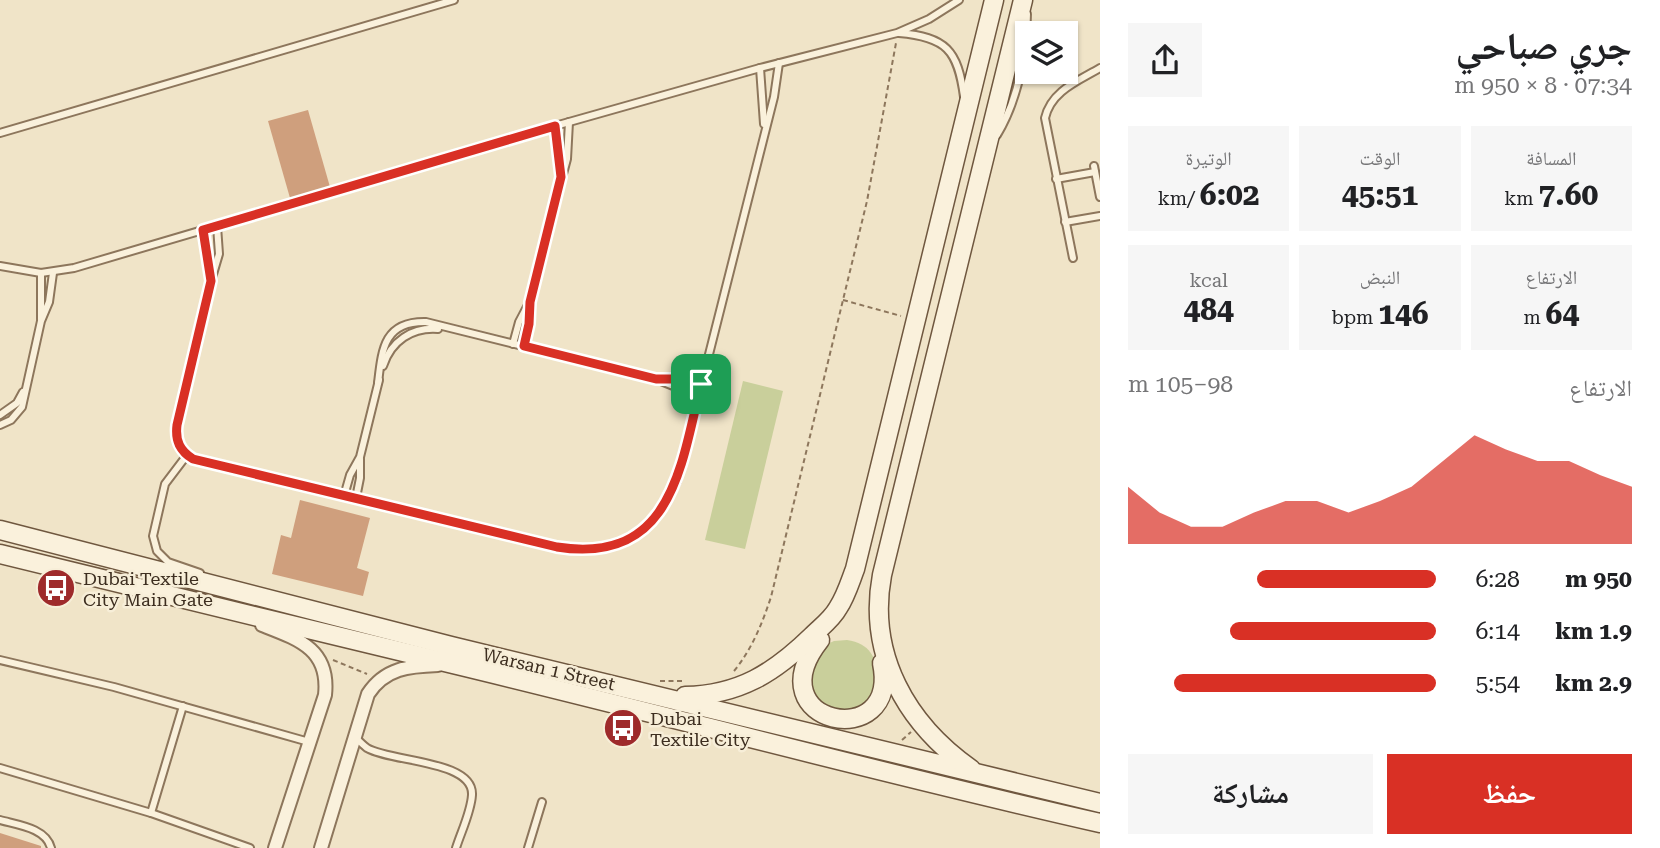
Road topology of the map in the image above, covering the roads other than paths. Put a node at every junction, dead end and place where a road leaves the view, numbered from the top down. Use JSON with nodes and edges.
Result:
{"nodes":[{"id":1,"x":454,"y":0,"type":"edge"},
{"id":2,"x":960,"y":0,"type":"edge"},
{"id":3,"x":994,"y":0,"type":"edge"},
{"id":4,"x":1024,"y":0,"type":"edge"},
{"id":5,"x":897,"y":33,"type":"junction"},
{"id":6,"x":779,"y":63,"type":"junction"},
{"id":7,"x":760,"y":68,"type":"junction"},
{"id":8,"x":1100,"y":68,"type":"edge"},
{"id":9,"x":966,"y":113,"type":"junction"},
{"id":10,"x":569,"y":122,"type":"junction"},
{"id":11,"x":555,"y":126,"type":"junction"},
{"id":12,"x":765,"y":129,"type":"junction"},
{"id":13,"x":0,"y":133,"type":"edge"},
{"id":14,"x":561,"y":177,"type":"junction"},
{"id":15,"x":1056,"y":179,"type":"junction"},
{"id":16,"x":1100,"y":197,"type":"edge"},
{"id":17,"x":1100,"y":216,"type":"edge"},
{"id":18,"x":1065,"y":222,"type":"junction"},
{"id":19,"x":217,"y":226,"type":"junction"},
{"id":20,"x":203,"y":230,"type":"junction"},
{"id":21,"x":1073,"y":258,"type":"dead end"},
{"id":22,"x":0,"y":266,"type":"edge"},
{"id":23,"x":52,"y":272,"type":"junction"},
{"id":24,"x":41,"y":273,"type":"junction"},
{"id":25,"x":211,"y":281,"type":"junction"},
{"id":26,"x":530,"y":302,"type":"junction"},
{"id":27,"x":41,"y":321,"type":"junction"},
{"id":28,"x":513,"y":344,"type":"junction"},
{"id":29,"x":524,"y":346,"type":"junction"},
{"id":30,"x":656,"y":379,"type":"junction"},
{"id":31,"x":701,"y":384,"type":"junction"},
{"id":32,"x":26,"y":387,"type":"junction"},
{"id":33,"x":698,"y":396,"type":"junction"},
{"id":34,"x":0,"y":415,"type":"edge"},
{"id":35,"x":0,"y":425,"type":"edge"},
{"id":36,"x":187,"y":455,"type":"junction"},
{"id":37,"x":359,"y":457,"type":"junction"},
{"id":38,"x":344,"y":496,"type":"junction"},
{"id":39,"x":356,"y":498,"type":"junction"},
{"id":40,"x":0,"y":530,"type":"edge"},
{"id":41,"x":0,"y":554,"type":"edge"},
{"id":42,"x":229,"y":589,"type":"junction"},
{"id":43,"x":837,"y":610,"type":"junction"},
{"id":44,"x":226,"y":611,"type":"junction"},
{"id":45,"x":877,"y":617,"type":"junction"},
{"id":46,"x":0,"y":660,"type":"edge"},
{"id":47,"x":453,"y":664,"type":"junction"},
{"id":48,"x":661,"y":688,"type":"junction"},
{"id":49,"x":183,"y":706,"type":"junction"},
{"id":50,"x":354,"y":736,"type":"junction"},
{"id":51,"x":309,"y":742,"type":"junction"},
{"id":52,"x":0,"y":768,"type":"edge"},
{"id":53,"x":980,"y":775,"type":"junction"},
{"id":54,"x":542,"y":803,"type":"dead end"},
{"id":55,"x":1100,"y":803,"type":"edge"},
{"id":56,"x":151,"y":813,"type":"junction"},
{"id":57,"x":0,"y":820,"type":"edge"},
{"id":58,"x":1100,"y":822,"type":"edge"},
{"id":59,"x":51,"y":848,"type":"edge"},
{"id":60,"x":250,"y":848,"type":"edge"},
{"id":61,"x":275,"y":848,"type":"edge"},
{"id":62,"x":321,"y":848,"type":"edge"},
{"id":63,"x":456,"y":848,"type":"edge"},
{"id":64,"x":528,"y":848,"type":"edge"}],
"edges":[{"from":1,"to":13,"type":"lane"},
{"from":2,"to":5,"type":"lane"},
{"from":3,"to":9,"type":"street"},
{"from":4,"to":45,"type":"street"},
{"from":5,"to":6,"type":"lane"},
{"from":5,"to":9,"type":"lane"},
{"from":6,"to":7,"type":"lane"},
{"from":6,"to":12,"type":"lane"},
{"from":7,"to":10,"type":"lane"},
{"from":7,"to":12,"type":"lane"},
{"from":8,"to":15,"type":"lane"},
{"from":9,"to":43,"type":"street"},
{"from":10,"to":11,"type":"lane"},
{"from":10,"to":14,"type":"lane"},
{"from":11,"to":14,"type":"lane"},
{"from":11,"to":19,"type":"lane"},
{"from":12,"to":31,"type":"lane"},
{"from":14,"to":26,"type":"lane"},
{"from":15,"to":16,"type":"lane"},
{"from":15,"to":18,"type":"lane"},
{"from":17,"to":18,"type":"lane"},
{"from":18,"to":21,"type":"lane"},
{"from":19,"to":20,"type":"lane"},
{"from":19,"to":25,"type":"lane"},
{"from":20,"to":23,"type":"lane"},
{"from":20,"to":25,"type":"lane"},
{"from":22,"to":24,"type":"lane"},
{"from":23,"to":24,"type":"lane"},
{"from":23,"to":27,"type":"lane"},
{"from":24,"to":27,"type":"lane"},
{"from":25,"to":36,"type":"lane"},
{"from":26,"to":28,"type":"lane"},
{"from":26,"to":29,"type":"lane"},
{"from":27,"to":32,"type":"lane"},
{"from":28,"to":29,"type":"lane"},
{"from":28,"to":37,"type":"lane"},
{"from":29,"to":30,"type":"lane"},
{"from":30,"to":31,"type":"lane"},
{"from":30,"to":33,"type":"lane"},
{"from":31,"to":33,"type":"lane"},
{"from":32,"to":34,"type":"lane"},
{"from":32,"to":35,"type":"lane"},
{"from":33,"to":39,"type":"lane"},
{"from":36,"to":38,"type":"lane"},
{"from":36,"to":42,"type":"lane"},
{"from":37,"to":38,"type":"lane"},
{"from":37,"to":39,"type":"lane"},
{"from":38,"to":39,"type":"lane"},
{"from":40,"to":42,"type":"street","name":"Warsan 1 Street"},
{"from":41,"to":44,"type":"street","name":"Warsan 1 Street"},
{"from":42,"to":48,"type":"street","name":"Warsan 1 Street"},
{"from":43,"to":45,"type":"street"},
{"from":43,"to":48,"type":"street"},
{"from":44,"to":47,"type":"street","name":"Warsan 1 Street"},
{"from":44,"to":51,"type":"street"},
{"from":45,"to":53,"type":"street"},
{"from":46,"to":49,"type":"lane"},
{"from":47,"to":50,"type":"street"},
{"from":47,"to":58,"type":"street","name":"Warsan 1 Street"},
{"from":48,"to":53,"type":"street","name":"Warsan 1 Street"},
{"from":49,"to":51,"type":"lane"},
{"from":49,"to":56,"type":"lane"},
{"from":50,"to":62,"type":"street"},
{"from":50,"to":63,"type":"lane"},
{"from":51,"to":61,"type":"street"},
{"from":52,"to":56,"type":"lane"},
{"from":53,"to":55,"type":"street","name":"Warsan 1 Street"},
{"from":54,"to":64,"type":"lane"},
{"from":56,"to":60,"type":"lane"},
{"from":57,"to":59,"type":"lane"}]}
